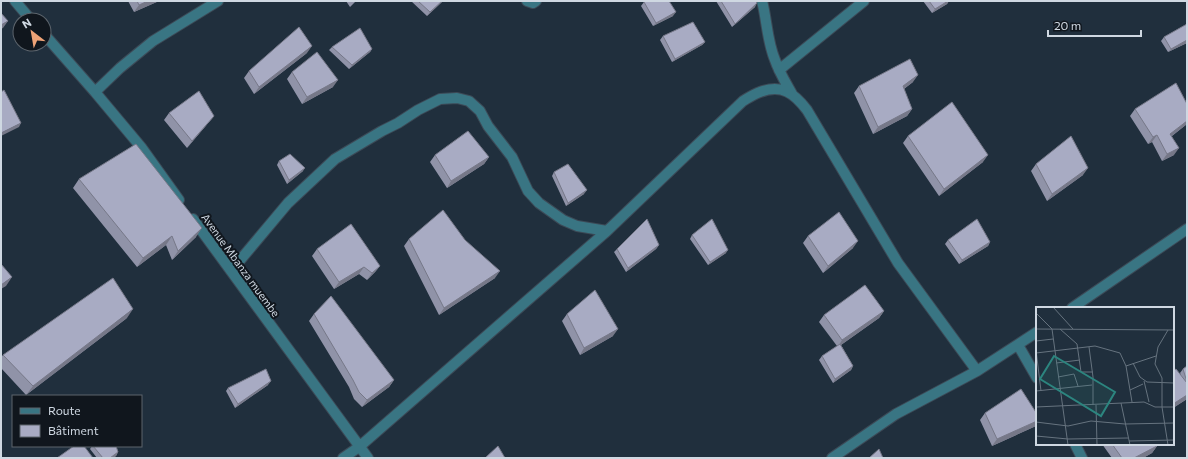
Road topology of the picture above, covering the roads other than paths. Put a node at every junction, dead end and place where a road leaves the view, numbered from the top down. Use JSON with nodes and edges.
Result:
{"nodes":[{"id":1,"x":15,"y":1,"type":"edge"},
{"id":2,"x":218,"y":1,"type":"edge"},
{"id":3,"x":527,"y":1,"type":"edge"},
{"id":4,"x":536,"y":1,"type":"edge"},
{"id":5,"x":762,"y":1,"type":"edge"},
{"id":6,"x":864,"y":1,"type":"edge"},
{"id":7,"x":25,"y":12,"type":"edge"},
{"id":8,"x":52,"y":43,"type":"edge"},
{"id":9,"x":779,"y":70,"type":"junction"},
{"id":10,"x":95,"y":92,"type":"junction"},
{"id":11,"x":792,"y":94,"type":"junction"},
{"id":12,"x":1187,"y":230,"type":"edge"},
{"id":13,"x":607,"y":231,"type":"junction"},
{"id":14,"x":231,"y":271,"type":"junction"},
{"id":15,"x":1073,"y":307,"type":"edge"},
{"id":16,"x":1036,"y":333,"type":"edge"},
{"id":17,"x":1018,"y":345,"type":"junction"},
{"id":18,"x":977,"y":371,"type":"junction"},
{"id":19,"x":1036,"y":376,"type":"edge"},
{"id":20,"x":1076,"y":445,"type":"edge"},
{"id":21,"x":359,"y":447,"type":"junction"},
{"id":22,"x":343,"y":458,"type":"edge"},
{"id":23,"x":368,"y":458,"type":"edge"},
{"id":24,"x":832,"y":458,"type":"edge"},
{"id":25,"x":1082,"y":458,"type":"edge"}],
"edges":[{"from":1,"to":7,"type":"street"},
{"from":2,"to":10,"type":"street"},
{"from":3,"to":4,"type":"street"},
{"from":5,"to":9,"type":"street"},
{"from":6,"to":9,"type":"street"},
{"from":8,"to":10,"type":"street","name":"Avenue Mbanza muembe"},
{"from":9,"to":11,"type":"street"},
{"from":10,"to":14,"type":"street","name":"Avenue Mbanza muembe"},
{"from":11,"to":13,"type":"street"},
{"from":11,"to":18,"type":"street"},
{"from":12,"to":15,"type":"street"},
{"from":13,"to":14,"type":"street"},
{"from":13,"to":21,"type":"street"},
{"from":14,"to":21,"type":"street","name":"Avenue Mbanza muembe"},
{"from":16,"to":17,"type":"street"},
{"from":17,"to":18,"type":"street"},
{"from":17,"to":19,"type":"street"},
{"from":18,"to":24,"type":"street"},
{"from":20,"to":25,"type":"street"},
{"from":21,"to":22,"type":"street"},
{"from":21,"to":23,"type":"street","name":"Avenue Mbanza muembe"}]}
